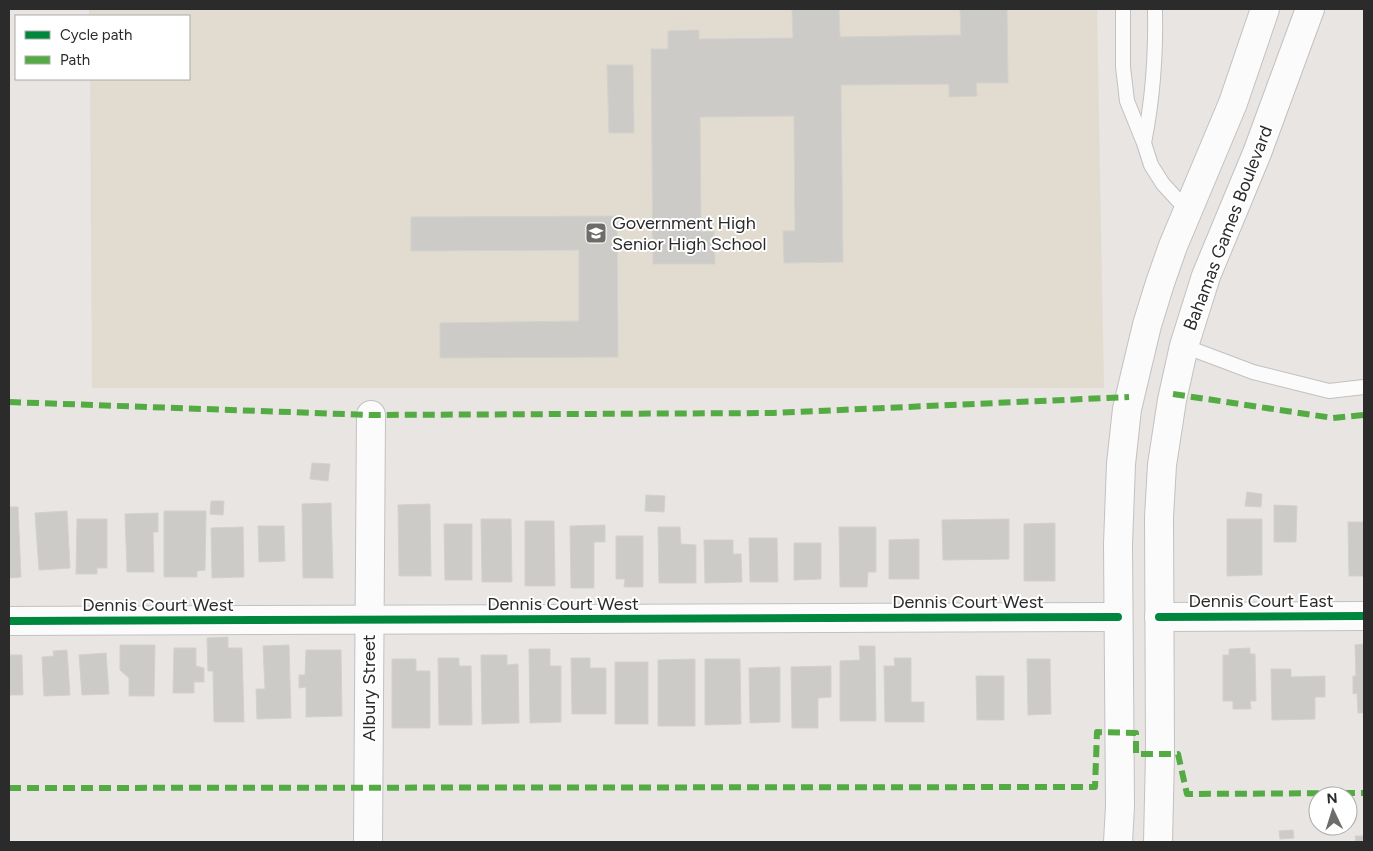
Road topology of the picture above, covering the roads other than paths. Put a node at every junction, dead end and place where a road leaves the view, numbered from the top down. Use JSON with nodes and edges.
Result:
{"nodes":[{"id":1,"x":1123,"y":9,"type":"edge"},
{"id":2,"x":1155,"y":9,"type":"edge"},
{"id":3,"x":1265,"y":9,"type":"edge"},
{"id":4,"x":1310,"y":9,"type":"edge"},
{"id":5,"x":1144,"y":143,"type":"junction"},
{"id":6,"x":1187,"y":210,"type":"junction"},
{"id":7,"x":1184,"y":346,"type":"junction"},
{"id":8,"x":1364,"y":387,"type":"edge"},
{"id":9,"x":371,"y":415,"type":"dead end"},
{"id":10,"x":1364,"y":616,"type":"edge"},
{"id":11,"x":1118,"y":617,"type":"junction"},
{"id":12,"x":1159,"y":617,"type":"junction"},
{"id":13,"x":370,"y":619,"type":"junction"},
{"id":14,"x":9,"y":621,"type":"edge"},
{"id":15,"x":368,"y":842,"type":"edge"},
{"id":16,"x":1118,"y":842,"type":"edge"},
{"id":17,"x":1158,"y":842,"type":"edge"}],
"edges":[{"from":1,"to":5,"type":"lane"},
{"from":2,"to":5,"type":"lane"},
{"from":3,"to":6,"type":"street"},
{"from":4,"to":7,"type":"street","name":"Bahamas Games Boulevard"},
{"from":5,"to":6,"type":"lane"},
{"from":6,"to":11,"type":"street"},
{"from":7,"to":8,"type":"lane"},
{"from":7,"to":12,"type":"street","name":"Bahamas Games Boulevard"},
{"from":9,"to":13,"type":"street","name":"Albury Street"},
{"from":10,"to":12,"type":"street","name":"Dennis Court East"},
{"from":11,"to":13,"type":"street","name":"Dennis Court West"},
{"from":11,"to":16,"type":"street"},
{"from":12,"to":17,"type":"street","name":"Bahamas Games Boulevard"},
{"from":13,"to":14,"type":"street","name":"Dennis Court West"},
{"from":13,"to":15,"type":"street","name":"Albury Street"}]}
